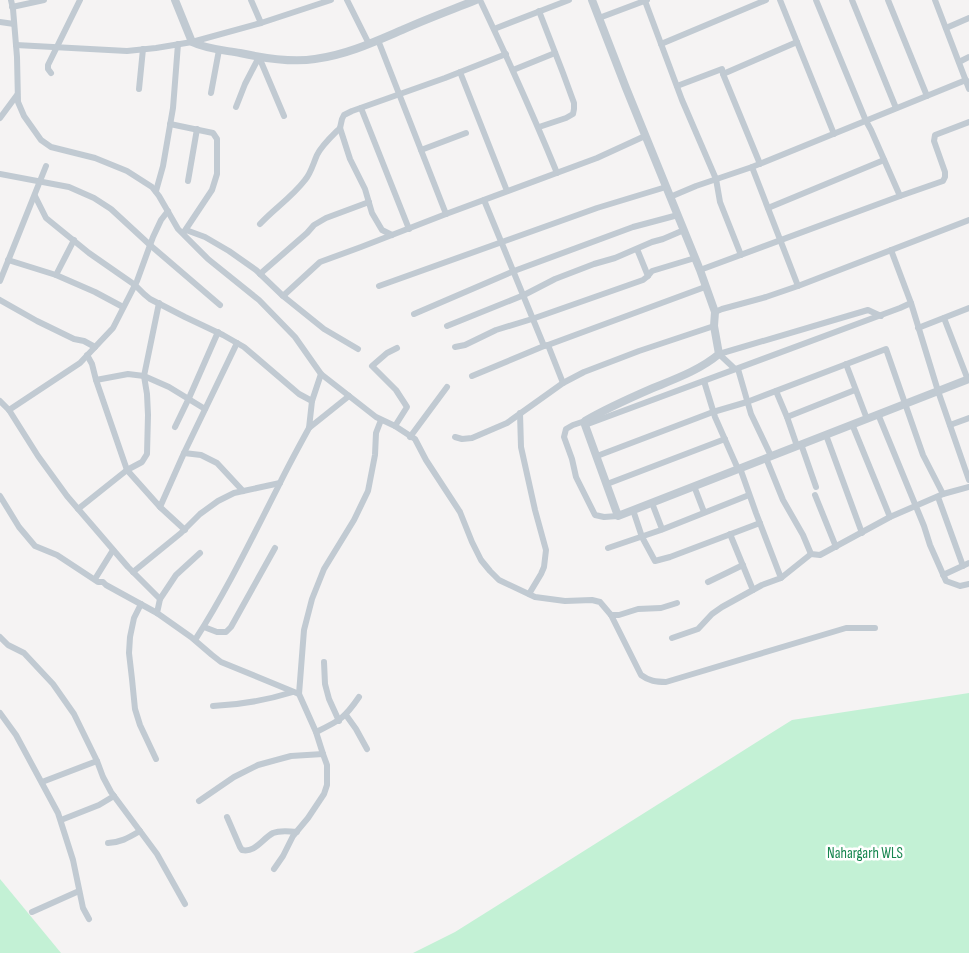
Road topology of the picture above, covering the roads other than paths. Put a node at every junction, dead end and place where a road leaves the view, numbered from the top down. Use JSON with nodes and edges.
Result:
{"nodes":[{"id":1,"x":44,"y":0,"type":"edge"},
{"id":2,"x":80,"y":0,"type":"edge"},
{"id":3,"x":175,"y":0,"type":"edge"},
{"id":4,"x":251,"y":0,"type":"edge"},
{"id":5,"x":331,"y":0,"type":"edge"},
{"id":6,"x":347,"y":0,"type":"edge"},
{"id":7,"x":478,"y":0,"type":"edge"},
{"id":8,"x":569,"y":0,"type":"edge"},
{"id":9,"x":592,"y":0,"type":"edge"},
{"id":10,"x":766,"y":0,"type":"edge"},
{"id":11,"x":780,"y":0,"type":"edge"},
{"id":12,"x":816,"y":0,"type":"edge"},
{"id":13,"x":852,"y":0,"type":"edge"},
{"id":14,"x":888,"y":0,"type":"edge"},
{"id":15,"x":935,"y":0,"type":"edge"},
{"id":16,"x":646,"y":1,"type":"edge"},
{"id":17,"x":12,"y":4,"type":"edge"},
{"id":18,"x":540,"y":12,"type":"junction"},
{"id":19,"x":599,"y":18,"type":"junction"},
{"id":20,"x":969,"y":18,"type":"edge"},
{"id":21,"x":0,"y":22,"type":"edge"},
{"id":22,"x":261,"y":23,"type":"junction"},
{"id":23,"x":14,"y":24,"type":"junction"},
{"id":24,"x":946,"y":28,"type":"junction"},
{"id":25,"x":494,"y":29,"type":"junction"},
{"id":26,"x":378,"y":40,"type":"junction"},
{"id":27,"x":192,"y":42,"type":"junction"},
{"id":28,"x":797,"y":42,"type":"junction"},
{"id":29,"x":178,"y":44,"type":"junction"},
{"id":30,"x":369,"y":44,"type":"junction"},
{"id":31,"x":661,"y":44,"type":"junction"},
{"id":32,"x":16,"y":45,"type":"junction"},
{"id":33,"x":56,"y":47,"type":"junction"},
{"id":34,"x":143,"y":49,"type":"junction"},
{"id":35,"x":219,"y":50,"type":"junction"},
{"id":36,"x":506,"y":54,"type":"junction"},
{"id":37,"x":555,"y":54,"type":"junction"},
{"id":38,"x":259,"y":57,"type":"junction"},
{"id":39,"x":969,"y":58,"type":"edge"},
{"id":40,"x":959,"y":62,"type":"junction"},
{"id":41,"x":513,"y":70,"type":"junction"},
{"id":42,"x":460,"y":72,"type":"junction"},
{"id":43,"x":51,"y":73,"type":"dead end"},
{"id":44,"x":723,"y":74,"type":"junction"},
{"id":45,"x":966,"y":80,"type":"junction"},
{"id":46,"x":676,"y":86,"type":"junction"},
{"id":47,"x":140,"y":89,"type":"dead end"},
{"id":48,"x":969,"y":89,"type":"edge"},
{"id":49,"x":211,"y":93,"type":"dead end"},
{"id":50,"x":398,"y":94,"type":"junction"},
{"id":51,"x":17,"y":95,"type":"junction"},
{"id":52,"x":927,"y":96,"type":"junction"},
{"id":53,"x":236,"y":107,"type":"dead end"},
{"id":54,"x":361,"y":108,"type":"junction"},
{"id":55,"x":896,"y":108,"type":"junction"},
{"id":56,"x":284,"y":116,"type":"dead end"},
{"id":57,"x":0,"y":118,"type":"edge"},
{"id":58,"x":866,"y":121,"type":"junction"},
{"id":59,"x":969,"y":122,"type":"edge"},
{"id":60,"x":170,"y":124,"type":"junction"},
{"id":61,"x":538,"y":127,"type":"junction"},
{"id":62,"x":340,"y":128,"type":"junction"},
{"id":63,"x":197,"y":130,"type":"junction"},
{"id":64,"x":466,"y":133,"type":"dead end"},
{"id":65,"x":834,"y":134,"type":"junction"},
{"id":66,"x":645,"y":136,"type":"junction"},
{"id":67,"x":421,"y":150,"type":"junction"},
{"id":68,"x":884,"y":160,"type":"junction"},
{"id":69,"x":760,"y":164,"type":"junction"},
{"id":70,"x":46,"y":166,"type":"dead end"},
{"id":71,"x":752,"y":167,"type":"junction"},
{"id":72,"x":556,"y":173,"type":"junction"},
{"id":73,"x":0,"y":174,"type":"edge"},
{"id":74,"x":716,"y":179,"type":"junction"},
{"id":75,"x":39,"y":181,"type":"junction"},
{"id":76,"x":188,"y":181,"type":"dead end"},
{"id":77,"x":666,"y":187,"type":"junction"},
{"id":78,"x":156,"y":191,"type":"junction"},
{"id":79,"x":507,"y":191,"type":"junction"},
{"id":80,"x":35,"y":196,"type":"junction"},
{"id":81,"x":900,"y":196,"type":"junction"},
{"id":82,"x":670,"y":197,"type":"junction"},
{"id":83,"x":484,"y":200,"type":"junction"},
{"id":84,"x":369,"y":202,"type":"junction"},
{"id":85,"x":768,"y":208,"type":"junction"},
{"id":86,"x":168,"y":211,"type":"junction"},
{"id":87,"x":446,"y":214,"type":"junction"},
{"id":88,"x":678,"y":215,"type":"junction"},
{"id":89,"x":969,"y":220,"type":"edge"},
{"id":90,"x":260,"y":224,"type":"dead end"},
{"id":91,"x":409,"y":229,"type":"junction"},
{"id":92,"x":684,"y":230,"type":"junction"},
{"id":93,"x":185,"y":232,"type":"junction"},
{"id":94,"x":392,"y":235,"type":"junction"},
{"id":95,"x":74,"y":240,"type":"junction"},
{"id":96,"x":780,"y":240,"type":"junction"},
{"id":97,"x":502,"y":242,"type":"junction"},
{"id":98,"x":150,"y":245,"type":"junction"},
{"id":99,"x":637,"y":249,"type":"junction"},
{"id":100,"x":891,"y":250,"type":"junction"},
{"id":101,"x":741,"y":255,"type":"junction"},
{"id":102,"x":695,"y":258,"type":"junction"},
{"id":103,"x":8,"y":260,"type":"junction"},
{"id":104,"x":700,"y":270,"type":"junction"},
{"id":105,"x":514,"y":271,"type":"junction"},
{"id":106,"x":260,"y":274,"type":"junction"},
{"id":107,"x":56,"y":275,"type":"junction"},
{"id":108,"x":648,"y":276,"type":"junction"},
{"id":109,"x":0,"y":281,"type":"edge"},
{"id":110,"x":135,"y":284,"type":"junction"},
{"id":111,"x":379,"y":286,"type":"dead end"},
{"id":112,"x":798,"y":286,"type":"junction"},
{"id":113,"x":705,"y":287,"type":"junction"},
{"id":114,"x":524,"y":295,"type":"junction"},
{"id":115,"x":283,"y":296,"type":"junction"},
{"id":116,"x":0,"y":300,"type":"edge"},
{"id":117,"x":910,"y":303,"type":"junction"},
{"id":118,"x":159,"y":304,"type":"junction"},
{"id":119,"x":220,"y":305,"type":"dead end"},
{"id":120,"x":123,"y":308,"type":"junction"},
{"id":121,"x":969,"y":308,"type":"edge"},
{"id":122,"x":715,"y":312,"type":"junction"},
{"id":123,"x":414,"y":314,"type":"dead end"},
{"id":124,"x":881,"y":316,"type":"junction"},
{"id":125,"x":944,"y":318,"type":"junction"},
{"id":126,"x":532,"y":319,"type":"junction"},
{"id":127,"x":447,"y":326,"type":"dead end"},
{"id":128,"x":714,"y":326,"type":"junction"},
{"id":129,"x":918,"y":328,"type":"junction"},
{"id":130,"x":218,"y":332,"type":"junction"},
{"id":131,"x":237,"y":343,"type":"junction"},
{"id":132,"x":546,"y":346,"type":"junction"},
{"id":133,"x":95,"y":347,"type":"junction"},
{"id":134,"x":455,"y":347,"type":"dead end"},
{"id":135,"x":397,"y":348,"type":"dead end"},
{"id":136,"x":358,"y":349,"type":"dead end"},
{"id":137,"x":719,"y":354,"type":"junction"},
{"id":138,"x":87,"y":355,"type":"junction"},
{"id":139,"x":846,"y":364,"type":"junction"},
{"id":140,"x":736,"y":369,"type":"junction"},
{"id":141,"x":321,"y":374,"type":"junction"},
{"id":142,"x":144,"y":376,"type":"junction"},
{"id":143,"x":472,"y":376,"type":"dead end"},
{"id":144,"x":96,"y":380,"type":"junction"},
{"id":145,"x":968,"y":380,"type":"edge"},
{"id":146,"x":704,"y":381,"type":"junction"},
{"id":147,"x":563,"y":382,"type":"junction"},
{"id":148,"x":447,"y":387,"type":"dead end"},
{"id":149,"x":855,"y":390,"type":"junction"},
{"id":150,"x":776,"y":391,"type":"junction"},
{"id":151,"x":938,"y":391,"type":"junction"},
{"id":152,"x":348,"y":396,"type":"junction"},
{"id":153,"x":189,"y":398,"type":"junction"},
{"id":154,"x":0,"y":401,"type":"edge"},
{"id":155,"x":312,"y":401,"type":"junction"},
{"id":156,"x":747,"y":402,"type":"junction"},
{"id":157,"x":905,"y":404,"type":"junction"},
{"id":158,"x":205,"y":409,"type":"junction"},
{"id":159,"x":9,"y":410,"type":"junction"},
{"id":160,"x":713,"y":412,"type":"junction"},
{"id":161,"x":520,"y":413,"type":"junction"},
{"id":162,"x":878,"y":414,"type":"junction"},
{"id":163,"x":787,"y":416,"type":"junction"},
{"id":164,"x":969,"y":418,"type":"edge"},
{"id":165,"x":867,"y":419,"type":"junction"},
{"id":166,"x":381,"y":420,"type":"junction"},
{"id":167,"x":586,"y":423,"type":"junction"},
{"id":168,"x":852,"y":424,"type":"junction"},
{"id":169,"x":950,"y":425,"type":"junction"},
{"id":170,"x":395,"y":426,"type":"junction"},
{"id":171,"x":175,"y":427,"type":"dead end"},
{"id":172,"x":309,"y":428,"type":"junction"},
{"id":173,"x":826,"y":434,"type":"junction"},
{"id":174,"x":410,"y":436,"type":"junction"},
{"id":175,"x":455,"y":437,"type":"dead end"},
{"id":176,"x":724,"y":439,"type":"junction"},
{"id":177,"x":799,"y":445,"type":"junction"},
{"id":178,"x":184,"y":453,"type":"junction"},
{"id":179,"x":597,"y":456,"type":"junction"},
{"id":180,"x":769,"y":457,"type":"junction"},
{"id":181,"x":739,"y":468,"type":"junction"},
{"id":182,"x":127,"y":470,"type":"junction"},
{"id":183,"x":969,"y":480,"type":"edge"},
{"id":184,"x":280,"y":483,"type":"junction"},
{"id":185,"x":607,"y":484,"type":"junction"},
{"id":186,"x":694,"y":486,"type":"junction"},
{"id":187,"x":969,"y":486,"type":"edge"},
{"id":188,"x":816,"y":487,"type":"dead end"},
{"id":189,"x":243,"y":491,"type":"junction"},
{"id":190,"x":749,"y":495,"type":"junction"},
{"id":191,"x":815,"y":495,"type":"dead end"},
{"id":192,"x":0,"y":496,"type":"edge"},
{"id":193,"x":940,"y":496,"type":"junction"},
{"id":194,"x":652,"y":503,"type":"junction"},
{"id":195,"x":160,"y":507,"type":"junction"},
{"id":196,"x":916,"y":507,"type":"junction"},
{"id":197,"x":78,"y":509,"type":"junction"},
{"id":198,"x":632,"y":510,"type":"junction"},
{"id":199,"x":704,"y":512,"type":"junction"},
{"id":200,"x":618,"y":516,"type":"junction"},
{"id":201,"x":890,"y":518,"type":"junction"},
{"id":202,"x":760,"y":523,"type":"junction"},
{"id":203,"x":662,"y":529,"type":"junction"},
{"id":204,"x":185,"y":530,"type":"junction"},
{"id":205,"x":862,"y":533,"type":"junction"},
{"id":206,"x":730,"y":534,"type":"junction"},
{"id":207,"x":642,"y":537,"type":"junction"},
{"id":208,"x":836,"y":547,"type":"junction"},
{"id":209,"x":274,"y":548,"type":"dead end"},
{"id":210,"x":608,"y":548,"type":"dead end"},
{"id":211,"x":113,"y":550,"type":"junction"},
{"id":212,"x":200,"y":553,"type":"dead end"},
{"id":213,"x":812,"y":554,"type":"junction"},
{"id":214,"x":966,"y":564,"type":"edge"},
{"id":215,"x":743,"y":565,"type":"junction"},
{"id":216,"x":133,"y":572,"type":"junction"},
{"id":217,"x":943,"y":575,"type":"junction"},
{"id":218,"x":781,"y":578,"type":"junction"},
{"id":219,"x":95,"y":579,"type":"junction"},
{"id":220,"x":708,"y":582,"type":"dead end"},
{"id":221,"x":969,"y":584,"type":"edge"},
{"id":222,"x":753,"y":590,"type":"junction"},
{"id":223,"x":529,"y":594,"type":"junction"},
{"id":224,"x":160,"y":599,"type":"junction"},
{"id":225,"x":677,"y":603,"type":"dead end"},
{"id":226,"x":141,"y":604,"type":"junction"},
{"id":227,"x":157,"y":613,"type":"junction"},
{"id":228,"x":611,"y":615,"type":"junction"},
{"id":229,"x":204,"y":627,"type":"junction"},
{"id":230,"x":876,"y":628,"type":"dead end"},
{"id":231,"x":0,"y":637,"type":"edge"},
{"id":232,"x":672,"y":638,"type":"dead end"},
{"id":233,"x":195,"y":640,"type":"junction"},
{"id":234,"x":324,"y":662,"type":"dead end"},
{"id":235,"x":296,"y":693,"type":"junction"},
{"id":236,"x":359,"y":697,"type":"dead end"},
{"id":237,"x":213,"y":706,"type":"dead end"},
{"id":238,"x":0,"y":713,"type":"edge"},
{"id":239,"x":346,"y":714,"type":"junction"},
{"id":240,"x":339,"y":721,"type":"junction"},
{"id":241,"x":316,"y":732,"type":"junction"},
{"id":242,"x":367,"y":749,"type":"dead end"},
{"id":243,"x":323,"y":754,"type":"junction"},
{"id":244,"x":156,"y":759,"type":"dead end"},
{"id":245,"x":97,"y":761,"type":"junction"},
{"id":246,"x":42,"y":782,"type":"junction"},
{"id":247,"x":114,"y":796,"type":"junction"},
{"id":248,"x":199,"y":801,"type":"dead end"},
{"id":249,"x":227,"y":817,"type":"dead end"},
{"id":250,"x":60,"y":820,"type":"junction"},
{"id":251,"x":140,"y":831,"type":"junction"},
{"id":252,"x":296,"y":832,"type":"junction"},
{"id":253,"x":108,"y":842,"type":"dead end"},
{"id":254,"x":274,"y":869,"type":"dead end"},
{"id":255,"x":79,"y":891,"type":"junction"},
{"id":256,"x":185,"y":904,"type":"dead end"},
{"id":257,"x":32,"y":912,"type":"dead end"},
{"id":258,"x":89,"y":919,"type":"dead end"}],
"edges":[{"from":1,"to":17,"type":"street"},
{"from":2,"to":33,"type":"street"},
{"from":3,"to":27,"type":"street"},
{"from":4,"to":22,"type":"street"},
{"from":5,"to":22,"type":"street"},
{"from":6,"to":30,"type":"street"},
{"from":7,"to":25,"type":"street"},
{"from":7,"to":26,"type":"street"},
{"from":8,"to":18,"type":"street"},
{"from":9,"to":19,"type":"street"},
{"from":10,"to":31,"type":"street"},
{"from":11,"to":28,"type":"street"},
{"from":12,"to":58,"type":"street"},
{"from":13,"to":55,"type":"street"},
{"from":14,"to":52,"type":"street"},
{"from":15,"to":24,"type":"street"},
{"from":16,"to":19,"type":"street"},
{"from":16,"to":31,"type":"street"},
{"from":17,"to":23,"type":"street"},
{"from":18,"to":25,"type":"street"},
{"from":18,"to":37,"type":"street"},
{"from":19,"to":66,"type":"street"},
{"from":20,"to":24,"type":"street"},
{"from":21,"to":23,"type":"street"},
{"from":22,"to":27,"type":"street"},
{"from":23,"to":32,"type":"street"},
{"from":24,"to":40,"type":"street"},
{"from":25,"to":36,"type":"street"},
{"from":26,"to":30,"type":"street"},
{"from":26,"to":50,"type":"street"},
{"from":27,"to":29,"type":"street"},
{"from":27,"to":35,"type":"street"},
{"from":28,"to":44,"type":"street"},
{"from":28,"to":65,"type":"street"},
{"from":29,"to":34,"type":"street"},
{"from":29,"to":60,"type":"street"},
{"from":30,"to":38,"type":"street"},
{"from":31,"to":46,"type":"street"},
{"from":32,"to":33,"type":"street"},
{"from":32,"to":51,"type":"street"},
{"from":33,"to":34,"type":"street"},
{"from":33,"to":43,"type":"street"},
{"from":34,"to":47,"type":"street"},
{"from":35,"to":38,"type":"street"},
{"from":35,"to":49,"type":"street"},
{"from":36,"to":41,"type":"street"},
{"from":36,"to":42,"type":"street"},
{"from":37,"to":41,"type":"street"},
{"from":37,"to":61,"type":"street"},
{"from":38,"to":53,"type":"street"},
{"from":38,"to":56,"type":"street"},
{"from":39,"to":40,"type":"street"},
{"from":40,"to":45,"type":"street"},
{"from":41,"to":61,"type":"street"},
{"from":42,"to":50,"type":"street"},
{"from":42,"to":79,"type":"street"},
{"from":44,"to":46,"type":"street"},
{"from":44,"to":69,"type":"street"},
{"from":45,"to":48,"type":"street"},
{"from":45,"to":52,"type":"street"},
{"from":46,"to":74,"type":"street"},
{"from":50,"to":54,"type":"street"},
{"from":50,"to":67,"type":"street"},
{"from":51,"to":57,"type":"street"},
{"from":51,"to":78,"type":"street"},
{"from":52,"to":55,"type":"street"},
{"from":54,"to":62,"type":"street"},
{"from":54,"to":91,"type":"street"},
{"from":55,"to":58,"type":"street"},
{"from":58,"to":65,"type":"street"},
{"from":58,"to":68,"type":"street"},
{"from":59,"to":81,"type":"street"},
{"from":60,"to":63,"type":"street"},
{"from":60,"to":78,"type":"street"},
{"from":61,"to":72,"type":"street"},
{"from":62,"to":84,"type":"street"},
{"from":62,"to":90,"type":"street"},
{"from":63,"to":76,"type":"street"},
{"from":63,"to":93,"type":"street"},
{"from":64,"to":67,"type":"street"},
{"from":65,"to":69,"type":"street"},
{"from":66,"to":72,"type":"street"},
{"from":66,"to":77,"type":"street"},
{"from":67,"to":87,"type":"street"},
{"from":68,"to":81,"type":"street"},
{"from":68,"to":85,"type":"street"},
{"from":69,"to":71,"type":"street"},
{"from":70,"to":75,"type":"street"},
{"from":71,"to":74,"type":"street"},
{"from":71,"to":85,"type":"street"},
{"from":72,"to":79,"type":"street"},
{"from":73,"to":75,"type":"street"},
{"from":74,"to":82,"type":"street"},
{"from":74,"to":101,"type":"street"},
{"from":75,"to":80,"type":"street"},
{"from":75,"to":98,"type":"street"},
{"from":77,"to":82,"type":"street"},
{"from":77,"to":97,"type":"street"},
{"from":78,"to":86,"type":"street"},
{"from":79,"to":83,"type":"street"},
{"from":80,"to":95,"type":"street"},
{"from":80,"to":103,"type":"street"},
{"from":81,"to":96,"type":"street"},
{"from":82,"to":88,"type":"street"},
{"from":83,"to":87,"type":"street"},
{"from":83,"to":97,"type":"street"},
{"from":84,"to":94,"type":"street"},
{"from":84,"to":106,"type":"street"},
{"from":85,"to":96,"type":"street"},
{"from":86,"to":93,"type":"street"},
{"from":86,"to":98,"type":"street"},
{"from":87,"to":91,"type":"street"},
{"from":88,"to":92,"type":"street"},
{"from":88,"to":105,"type":"street"},
{"from":89,"to":100,"type":"street"},
{"from":91,"to":94,"type":"street"},
{"from":92,"to":99,"type":"street"},
{"from":92,"to":102,"type":"street"},
{"from":93,"to":106,"type":"street"},
{"from":93,"to":141,"type":"street"},
{"from":94,"to":115,"type":"street"},
{"from":95,"to":107,"type":"street"},
{"from":95,"to":110,"type":"street"},
{"from":96,"to":101,"type":"street"},
{"from":96,"to":112,"type":"street"},
{"from":97,"to":105,"type":"street"},
{"from":97,"to":111,"type":"street"},
{"from":98,"to":110,"type":"street"},
{"from":98,"to":119,"type":"street"},
{"from":99,"to":108,"type":"street"},
{"from":99,"to":114,"type":"street"},
{"from":100,"to":112,"type":"street"},
{"from":100,"to":117,"type":"street"},
{"from":101,"to":104,"type":"street"},
{"from":102,"to":104,"type":"street"},
{"from":102,"to":108,"type":"street"},
{"from":103,"to":107,"type":"street"},
{"from":103,"to":109,"type":"street"},
{"from":104,"to":113,"type":"street"},
{"from":105,"to":114,"type":"street"},
{"from":105,"to":123,"type":"street"},
{"from":106,"to":115,"type":"street"},
{"from":107,"to":120,"type":"street"},
{"from":108,"to":126,"type":"street"},
{"from":110,"to":118,"type":"street"},
{"from":110,"to":120,"type":"street"},
{"from":112,"to":122,"type":"street"},
{"from":113,"to":122,"type":"street"},
{"from":113,"to":132,"type":"street"},
{"from":114,"to":126,"type":"street"},
{"from":114,"to":127,"type":"street"},
{"from":115,"to":136,"type":"street"},
{"from":116,"to":133,"type":"street"},
{"from":117,"to":124,"type":"street"},
{"from":117,"to":129,"type":"street"},
{"from":118,"to":130,"type":"street"},
{"from":118,"to":142,"type":"street"},
{"from":120,"to":133,"type":"street"},
{"from":121,"to":125,"type":"street"},
{"from":122,"to":128,"type":"street"},
{"from":124,"to":137,"type":"street"},
{"from":124,"to":140,"type":"street"},
{"from":125,"to":129,"type":"street"},
{"from":125,"to":145,"type":"street"},
{"from":126,"to":132,"type":"street"},
{"from":126,"to":134,"type":"street"},
{"from":128,"to":137,"type":"street"},
{"from":128,"to":147,"type":"street"},
{"from":129,"to":151,"type":"street"},
{"from":130,"to":131,"type":"street"},
{"from":130,"to":153,"type":"street"},
{"from":131,"to":155,"type":"street"},
{"from":131,"to":158,"type":"street"},
{"from":132,"to":143,"type":"street"},
{"from":132,"to":147,"type":"street"},
{"from":133,"to":138,"type":"street"},
{"from":135,"to":170,"type":"street"},
{"from":137,"to":140,"type":"street"},
{"from":137,"to":167,"type":"street"},
{"from":138,"to":144,"type":"street"},
{"from":138,"to":159,"type":"street"},
{"from":139,"to":149,"type":"street"},
{"from":139,"to":150,"type":"street"},
{"from":139,"to":157,"type":"street"},
{"from":140,"to":146,"type":"street"},
{"from":140,"to":156,"type":"street"},
{"from":141,"to":152,"type":"street"},
{"from":141,"to":155,"type":"street"},
{"from":142,"to":144,"type":"street"},
{"from":142,"to":153,"type":"street"},
{"from":142,"to":182,"type":"street"},
{"from":144,"to":182,"type":"street"},
{"from":145,"to":151,"type":"street"},
{"from":146,"to":160,"type":"street"},
{"from":146,"to":167,"type":"street"},
{"from":147,"to":161,"type":"street"},
{"from":148,"to":174,"type":"street"},
{"from":149,"to":163,"type":"street"},
{"from":149,"to":165,"type":"street"},
{"from":150,"to":156,"type":"street"},
{"from":150,"to":163,"type":"street"},
{"from":151,"to":157,"type":"street"},
{"from":151,"to":169,"type":"street"},
{"from":152,"to":166,"type":"street"},
{"from":152,"to":172,"type":"street"},
{"from":153,"to":158,"type":"street"},
{"from":153,"to":171,"type":"street"},
{"from":154,"to":159,"type":"street"},
{"from":155,"to":172,"type":"street"},
{"from":156,"to":160,"type":"street"},
{"from":156,"to":180,"type":"street"},
{"from":157,"to":162,"type":"street"},
{"from":157,"to":193,"type":"street"},
{"from":158,"to":178,"type":"street"},
{"from":159,"to":197,"type":"street"},
{"from":160,"to":176,"type":"street"},
{"from":160,"to":179,"type":"street"},
{"from":161,"to":175,"type":"street"},
{"from":161,"to":223,"type":"street"},
{"from":162,"to":165,"type":"street"},
{"from":162,"to":196,"type":"street"},
{"from":163,"to":177,"type":"street"},
{"from":164,"to":169,"type":"street"},
{"from":165,"to":168,"type":"street"},
{"from":166,"to":170,"type":"street"},
{"from":166,"to":235,"type":"street"},
{"from":167,"to":179,"type":"street"},
{"from":167,"to":200,"type":"street"},
{"from":168,"to":173,"type":"street"},
{"from":168,"to":201,"type":"street"},
{"from":169,"to":183,"type":"street"},
{"from":170,"to":174,"type":"street"},
{"from":172,"to":184,"type":"street"},
{"from":173,"to":177,"type":"street"},
{"from":173,"to":205,"type":"street"},
{"from":174,"to":223,"type":"street"},
{"from":176,"to":181,"type":"street"},
{"from":176,"to":185,"type":"street"},
{"from":177,"to":180,"type":"street"},
{"from":177,"to":188,"type":"street"},
{"from":178,"to":189,"type":"street"},
{"from":178,"to":195,"type":"street"},
{"from":179,"to":185,"type":"street"},
{"from":180,"to":181,"type":"street"},
{"from":180,"to":213,"type":"street"},
{"from":181,"to":186,"type":"street"},
{"from":181,"to":190,"type":"street"},
{"from":182,"to":195,"type":"street"},
{"from":182,"to":197,"type":"street"},
{"from":184,"to":189,"type":"street"},
{"from":184,"to":229,"type":"street"},
{"from":185,"to":200,"type":"street"},
{"from":186,"to":194,"type":"street"},
{"from":186,"to":199,"type":"street"},
{"from":187,"to":193,"type":"street"},
{"from":189,"to":204,"type":"street"},
{"from":190,"to":199,"type":"street"},
{"from":190,"to":202,"type":"street"},
{"from":191,"to":208,"type":"street"},
{"from":192,"to":219,"type":"street"},
{"from":193,"to":196,"type":"street"},
{"from":193,"to":214,"type":"street"},
{"from":194,"to":198,"type":"street"},
{"from":194,"to":203,"type":"street"},
{"from":195,"to":204,"type":"street"},
{"from":196,"to":201,"type":"street"},
{"from":196,"to":217,"type":"street"},
{"from":197,"to":211,"type":"street"},
{"from":198,"to":200,"type":"street"},
{"from":198,"to":207,"type":"street"},
{"from":199,"to":203,"type":"street"},
{"from":201,"to":205,"type":"street"},
{"from":202,"to":206,"type":"street"},
{"from":202,"to":218,"type":"street"},
{"from":203,"to":207,"type":"street"},
{"from":204,"to":216,"type":"street"},
{"from":205,"to":208,"type":"street"},
{"from":206,"to":207,"type":"street"},
{"from":206,"to":215,"type":"street"},
{"from":207,"to":210,"type":"street"},
{"from":208,"to":213,"type":"street"},
{"from":209,"to":229,"type":"street"},
{"from":211,"to":216,"type":"street"},
{"from":211,"to":219,"type":"street"},
{"from":212,"to":224,"type":"street"},
{"from":213,"to":218,"type":"street"},
{"from":214,"to":217,"type":"street"},
{"from":215,"to":220,"type":"street"},
{"from":215,"to":222,"type":"street"},
{"from":216,"to":224,"type":"street"},
{"from":217,"to":221,"type":"street"},
{"from":218,"to":222,"type":"street"},
{"from":219,"to":226,"type":"street"},
{"from":222,"to":232,"type":"street"},
{"from":223,"to":228,"type":"street"},
{"from":224,"to":227,"type":"street"},
{"from":225,"to":228,"type":"street"},
{"from":226,"to":227,"type":"street"},
{"from":226,"to":244,"type":"street"},
{"from":227,"to":233,"type":"street"},
{"from":228,"to":230,"type":"street"},
{"from":229,"to":233,"type":"street"},
{"from":231,"to":245,"type":"street"},
{"from":233,"to":235,"type":"street"},
{"from":234,"to":240,"type":"street"},
{"from":235,"to":237,"type":"street"},
{"from":235,"to":241,"type":"street"},
{"from":236,"to":239,"type":"street"},
{"from":238,"to":246,"type":"street"},
{"from":239,"to":240,"type":"street"},
{"from":239,"to":242,"type":"street"},
{"from":240,"to":241,"type":"street"},
{"from":241,"to":243,"type":"street"},
{"from":243,"to":248,"type":"street"},
{"from":243,"to":252,"type":"street"},
{"from":245,"to":246,"type":"street"},
{"from":245,"to":247,"type":"street"},
{"from":246,"to":250,"type":"street"},
{"from":247,"to":250,"type":"street"},
{"from":247,"to":251,"type":"street"},
{"from":249,"to":252,"type":"street"},
{"from":250,"to":255,"type":"street"},
{"from":251,"to":253,"type":"street"},
{"from":251,"to":256,"type":"street"},
{"from":252,"to":254,"type":"street"},
{"from":255,"to":257,"type":"street"},
{"from":255,"to":258,"type":"street"}]}
